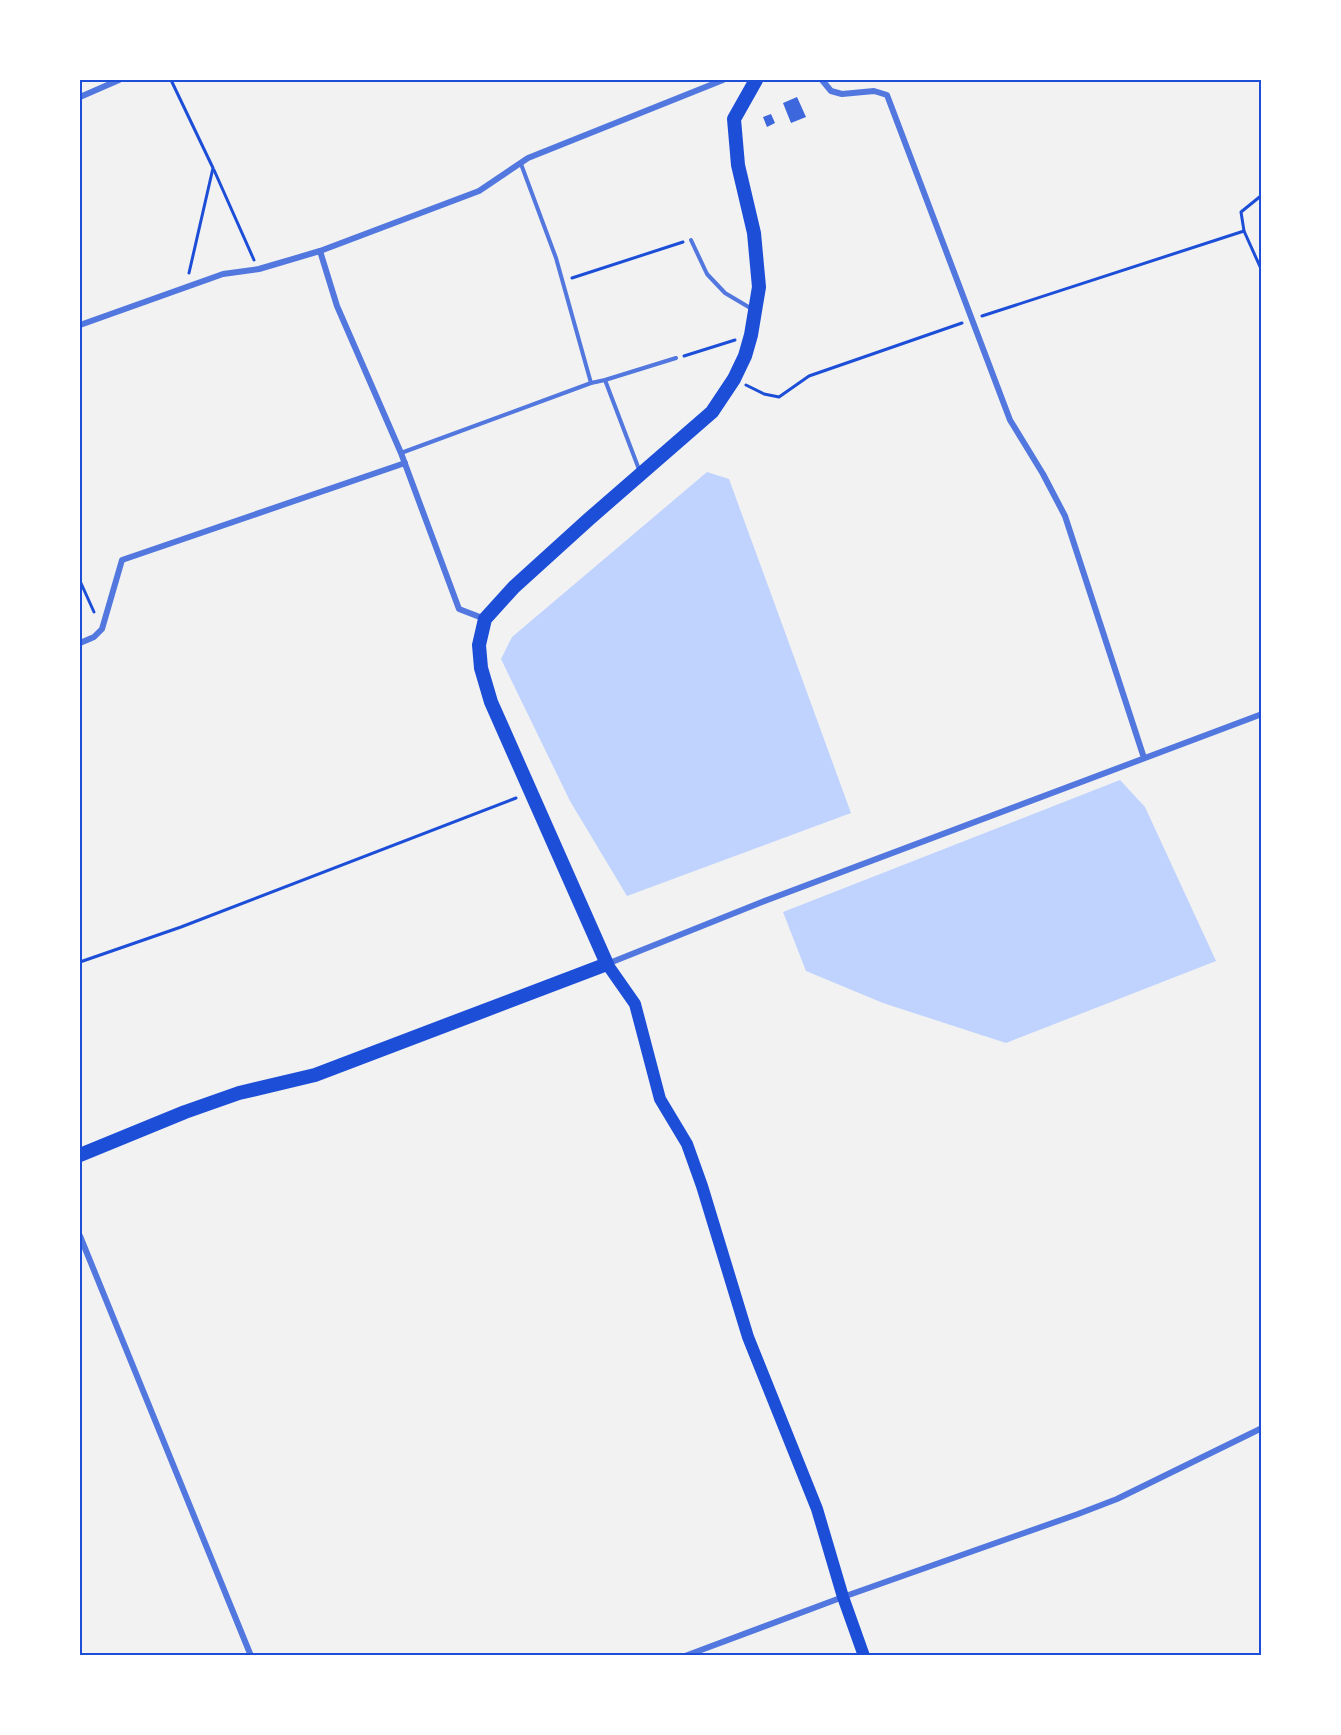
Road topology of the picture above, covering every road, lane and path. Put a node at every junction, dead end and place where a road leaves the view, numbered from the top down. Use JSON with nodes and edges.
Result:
{"nodes":[{"id":1,"x":119,"y":80,"type":"edge"},
{"id":2,"x":171,"y":80,"type":"edge"},
{"id":3,"x":723,"y":80,"type":"edge"},
{"id":4,"x":753,"y":80,"type":"edge"},
{"id":5,"x":822,"y":80,"type":"edge"},
{"id":6,"x":80,"y":97,"type":"edge"},
{"id":7,"x":521,"y":163,"type":"junction"},
{"id":8,"x":213,"y":168,"type":"junction"},
{"id":9,"x":1262,"y":195,"type":"edge"},
{"id":10,"x":1244,"y":231,"type":"junction"},
{"id":11,"x":691,"y":240,"type":"joint"},
{"id":12,"x":320,"y":251,"type":"junction"},
{"id":13,"x":258,"y":269,"type":"junction"},
{"id":14,"x":1262,"y":271,"type":"edge"},
{"id":15,"x":561,"y":281,"type":"junction"},
{"id":16,"x":186,"y":286,"type":"junction"},
{"id":17,"x":755,"y":311,"type":"junction"},
{"id":18,"x":973,"y":319,"type":"junction"},
{"id":19,"x":80,"y":324,"type":"edge"},
{"id":20,"x":751,"y":335,"type":"junction"},
{"id":21,"x":676,"y":358,"type":"joint"},
{"id":22,"x":734,"y":379,"type":"junction"},
{"id":23,"x":605,"y":381,"type":"junction"},
{"id":24,"x":591,"y":383,"type":"junction"},
{"id":25,"x":401,"y":453,"type":"junction"},
{"id":26,"x":405,"y":463,"type":"junction"},
{"id":27,"x":640,"y":474,"type":"junction"},
{"id":28,"x":80,"y":581,"type":"edge"},
{"id":29,"x":485,"y":619,"type":"junction"},
{"id":30,"x":102,"y":629,"type":"junction"},
{"id":31,"x":80,"y":643,"type":"edge"},
{"id":32,"x":1262,"y":714,"type":"edge"},
{"id":33,"x":1144,"y":758,"type":"junction"},
{"id":34,"x":532,"y":792,"type":"junction"},
{"id":35,"x":80,"y":962,"type":"edge"},
{"id":36,"x":607,"y":964,"type":"junction"},
{"id":37,"x":80,"y":1155,"type":"edge"},
{"id":38,"x":80,"y":1236,"type":"edge"},
{"id":39,"x":1262,"y":1428,"type":"edge"},
{"id":40,"x":843,"y":1597,"type":"junction"},
{"id":41,"x":251,"y":1656,"type":"edge"},
{"id":42,"x":685,"y":1656,"type":"edge"},
{"id":43,"x":864,"y":1656,"type":"edge"}],
"edges":[{"from":1,"to":6,"type":"street"},
{"from":2,"to":8,"type":"path"},
{"from":3,"to":7,"type":"street"},
{"from":4,"to":17,"type":"main road"},
{"from":5,"to":18,"type":"street"},
{"from":7,"to":12,"type":"street"},
{"from":7,"to":15,"type":"lane"},
{"from":8,"to":13,"type":"path"},
{"from":8,"to":16,"type":"path"},
{"from":9,"to":10,"type":"path"},
{"from":10,"to":14,"type":"path"},
{"from":10,"to":18,"type":"path"},
{"from":11,"to":15,"type":"path"},
{"from":11,"to":17,"type":"lane"},
{"from":12,"to":13,"type":"street"},
{"from":12,"to":25,"type":"street"},
{"from":13,"to":16,"type":"street"},
{"from":15,"to":24,"type":"lane"},
{"from":16,"to":19,"type":"street"},
{"from":17,"to":20,"type":"main road"},
{"from":18,"to":22,"type":"path"},
{"from":18,"to":33,"type":"street"},
{"from":20,"to":21,"type":"path"},
{"from":20,"to":22,"type":"main road"},
{"from":21,"to":23,"type":"lane"},
{"from":22,"to":27,"type":"main road"},
{"from":23,"to":24,"type":"lane"},
{"from":23,"to":27,"type":"lane"},
{"from":24,"to":25,"type":"lane"},
{"from":25,"to":26,"type":"street"},
{"from":26,"to":29,"type":"street"},
{"from":26,"to":30,"type":"street"},
{"from":27,"to":29,"type":"main road"},
{"from":28,"to":30,"type":"path"},
{"from":29,"to":34,"type":"main road"},
{"from":30,"to":31,"type":"street"},
{"from":32,"to":33,"type":"street"},
{"from":33,"to":36,"type":"street"},
{"from":34,"to":35,"type":"path"},
{"from":34,"to":36,"type":"main road"},
{"from":36,"to":37,"type":"main road"},
{"from":36,"to":40,"type":"main road"},
{"from":38,"to":41,"type":"street"},
{"from":39,"to":40,"type":"street"},
{"from":40,"to":42,"type":"street"},
{"from":40,"to":43,"type":"main road"}]}
